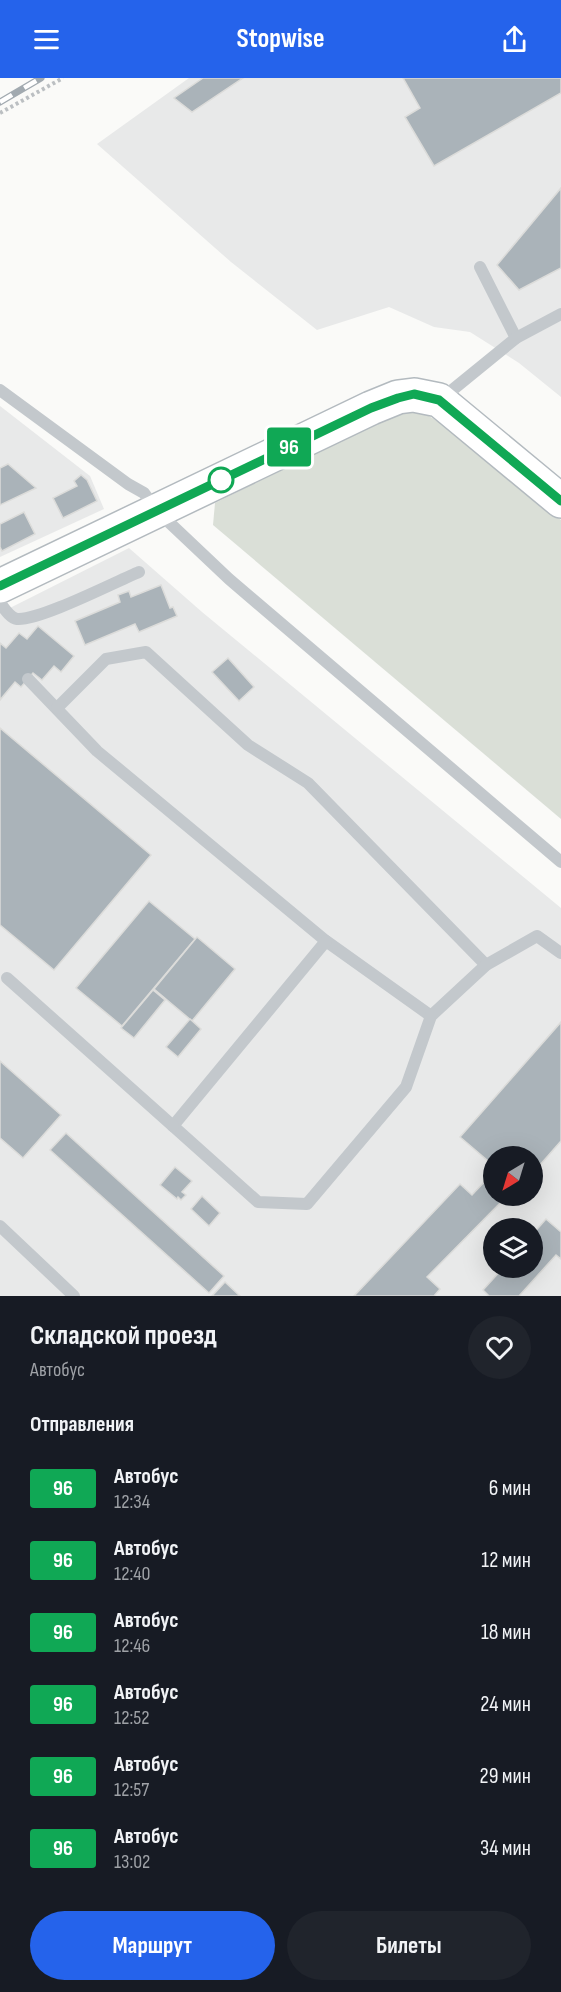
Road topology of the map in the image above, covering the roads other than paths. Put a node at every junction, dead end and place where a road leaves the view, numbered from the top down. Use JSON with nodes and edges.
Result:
{"nodes":[{"id":1,"x":480,"y":267,"type":"dead end"},
{"id":2,"x":561,"y":314,"type":"edge"},
{"id":3,"x":516,"y":338,"type":"junction"},
{"id":4,"x":0,"y":390,"type":"edge"},
{"id":5,"x":439,"y":400,"type":"junction"},
{"id":6,"x":561,"y":501,"type":"edge"},
{"id":7,"x":157,"y":511,"type":"junction"},
{"id":8,"x":139,"y":572,"type":"dead end"},
{"id":9,"x":0,"y":586,"type":"edge"},
{"id":10,"x":0,"y":603,"type":"edge"},
{"id":11,"x":28,"y":679,"type":"dead end"},
{"id":12,"x":57,"y":708,"type":"junction"},
{"id":13,"x":561,"y":862,"type":"edge"},
{"id":14,"x":326,"y":941,"type":"junction"},
{"id":15,"x":561,"y":953,"type":"edge"},
{"id":16,"x":486,"y":965,"type":"junction"},
{"id":17,"x":7,"y":978,"type":"dead end"},
{"id":18,"x":431,"y":1016,"type":"junction"},
{"id":19,"x":173,"y":1126,"type":"junction"},
{"id":20,"x":0,"y":1226,"type":"edge"},
{"id":21,"x":74,"y":1296,"type":"edge"}],
"edges":[{"from":1,"to":3,"type":"lane"},
{"from":2,"to":3,"type":"lane"},
{"from":3,"to":5,"type":"lane"},
{"from":4,"to":7,"type":"lane"},
{"from":5,"to":6,"type":"street"},
{"from":5,"to":7,"type":"street"},
{"from":7,"to":9,"type":"street"},
{"from":7,"to":13,"type":"lane"},
{"from":8,"to":10,"type":"lane"},
{"from":11,"to":12,"type":"lane"},
{"from":12,"to":14,"type":"lane"},
{"from":12,"to":16,"type":"lane"},
{"from":14,"to":18,"type":"lane"},
{"from":14,"to":19,"type":"lane"},
{"from":15,"to":16,"type":"lane"},
{"from":16,"to":18,"type":"lane"},
{"from":17,"to":19,"type":"lane"},
{"from":18,"to":19,"type":"lane"},
{"from":20,"to":21,"type":"lane"}]}
